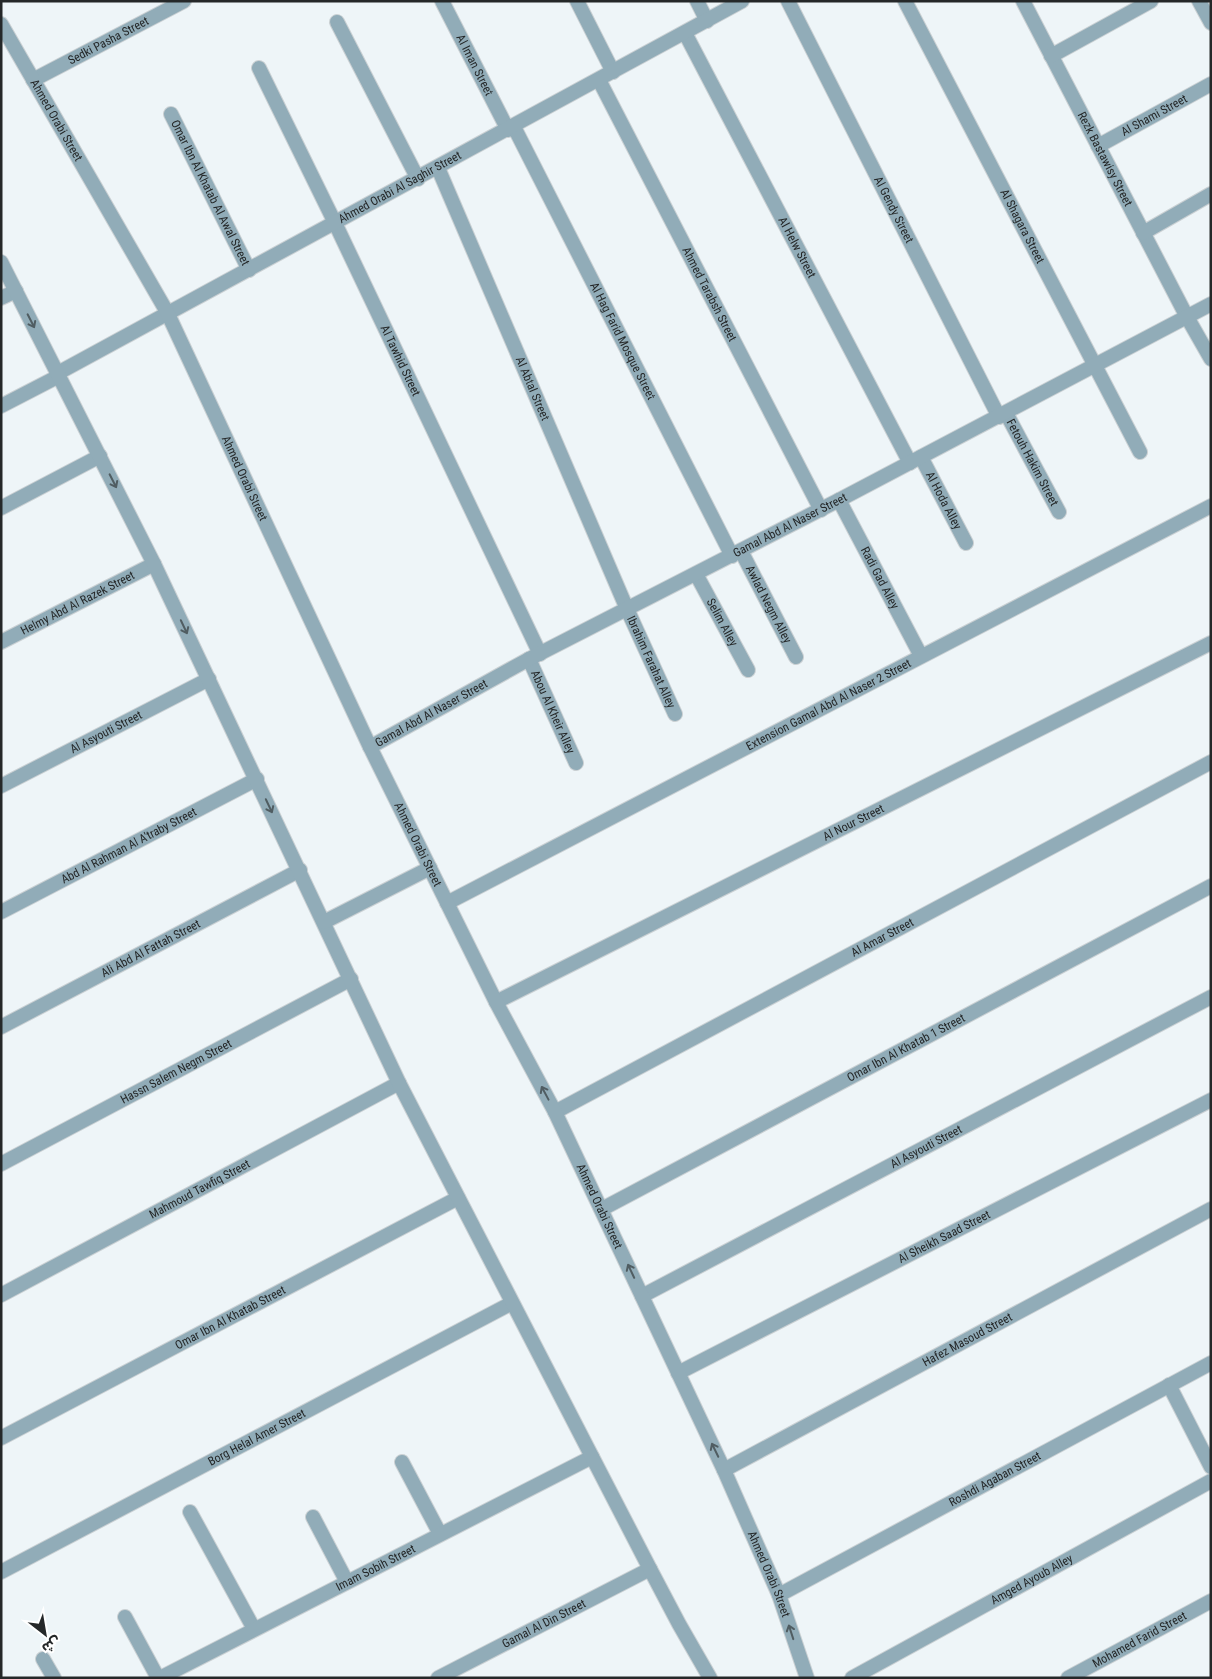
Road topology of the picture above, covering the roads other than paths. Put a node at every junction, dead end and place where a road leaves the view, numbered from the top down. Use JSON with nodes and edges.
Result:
{"nodes":[{"id":1,"x":184,"y":1,"type":"edge"},
{"id":2,"x":442,"y":1,"type":"edge"},
{"id":3,"x":577,"y":1,"type":"edge"},
{"id":4,"x":697,"y":1,"type":"edge"},
{"id":5,"x":742,"y":1,"type":"edge"},
{"id":6,"x":788,"y":1,"type":"edge"},
{"id":7,"x":905,"y":1,"type":"edge"},
{"id":8,"x":1023,"y":1,"type":"edge"},
{"id":9,"x":1151,"y":1,"type":"edge"},
{"id":10,"x":1199,"y":1,"type":"edge"},
{"id":11,"x":707,"y":21,"type":"junction"},
{"id":12,"x":337,"y":22,"type":"dead end"},
{"id":13,"x":1,"y":24,"type":"edge"},
{"id":14,"x":1211,"y":24,"type":"edge"},
{"id":15,"x":685,"y":32,"type":"junction"},
{"id":16,"x":1051,"y":56,"type":"junction"},
{"id":17,"x":259,"y":68,"type":"dead end"},
{"id":18,"x":613,"y":72,"type":"junction"},
{"id":19,"x":33,"y":80,"type":"junction"},
{"id":20,"x":599,"y":80,"type":"junction"},
{"id":21,"x":1211,"y":84,"type":"edge"},
{"id":22,"x":171,"y":114,"type":"dead end"},
{"id":23,"x":511,"y":128,"type":"junction"},
{"id":24,"x":1098,"y":146,"type":"junction"},
{"id":25,"x":438,"y":168,"type":"junction"},
{"id":26,"x":418,"y":179,"type":"junction"},
{"id":27,"x":1211,"y":194,"type":"edge"},
{"id":28,"x":335,"y":223,"type":"junction"},
{"id":29,"x":1143,"y":233,"type":"junction"},
{"id":30,"x":1,"y":262,"type":"edge"},
{"id":31,"x":249,"y":270,"type":"junction"},
{"id":32,"x":16,"y":291,"type":"junction"},
{"id":33,"x":1,"y":298,"type":"edge"},
{"id":34,"x":1211,"y":304,"type":"edge"},
{"id":35,"x":167,"y":312,"type":"junction"},
{"id":36,"x":1187,"y":317,"type":"junction"},
{"id":37,"x":1211,"y":359,"type":"edge"},
{"id":38,"x":1094,"y":366,"type":"junction"},
{"id":39,"x":59,"y":375,"type":"junction"},
{"id":40,"x":1,"y":406,"type":"edge"},
{"id":41,"x":1003,"y":415,"type":"junction"},
{"id":42,"x":1140,"y":452,"type":"dead end"},
{"id":43,"x":100,"y":456,"type":"junction"},
{"id":44,"x":915,"y":460,"type":"junction"},
{"id":45,"x":839,"y":500,"type":"junction"},
{"id":46,"x":1211,"y":506,"type":"edge"},
{"id":47,"x":1,"y":508,"type":"edge"},
{"id":48,"x":821,"y":510,"type":"junction"},
{"id":49,"x":1059,"y":512,"type":"dead end"},
{"id":50,"x":966,"y":543,"type":"dead end"},
{"id":51,"x":736,"y":553,"type":"junction"},
{"id":52,"x":154,"y":564,"type":"junction"},
{"id":53,"x":696,"y":574,"type":"junction"},
{"id":54,"x":626,"y":609,"type":"junction"},
{"id":55,"x":1,"y":642,"type":"edge"},
{"id":56,"x":1211,"y":643,"type":"edge"},
{"id":57,"x":534,"y":656,"type":"junction"},
{"id":58,"x":921,"y":656,"type":"junction"},
{"id":59,"x":796,"y":657,"type":"dead end"},
{"id":60,"x":748,"y":670,"type":"dead end"},
{"id":61,"x":209,"y":680,"type":"junction"},
{"id":62,"x":675,"y":714,"type":"dead end"},
{"id":63,"x":370,"y":747,"type":"junction"},
{"id":64,"x":1211,"y":762,"type":"edge"},
{"id":65,"x":576,"y":763,"type":"dead end"},
{"id":66,"x":256,"y":779,"type":"junction"},
{"id":67,"x":1,"y":786,"type":"edge"},
{"id":68,"x":430,"y":868,"type":"junction"},
{"id":69,"x":300,"y":870,"type":"junction"},
{"id":70,"x":1211,"y":886,"type":"edge"},
{"id":71,"x":447,"y":903,"type":"junction"},
{"id":72,"x":1,"y":912,"type":"edge"},
{"id":73,"x":324,"y":922,"type":"junction"},
{"id":74,"x":351,"y":979,"type":"junction"},
{"id":75,"x":1211,"y":997,"type":"edge"},
{"id":76,"x":496,"y":1002,"type":"junction"},
{"id":77,"x":1,"y":1027,"type":"edge"},
{"id":78,"x":399,"y":1083,"type":"junction"},
{"id":79,"x":1211,"y":1100,"type":"edge"},
{"id":80,"x":555,"y":1112,"type":"junction"},
{"id":81,"x":1,"y":1164,"type":"edge"},
{"id":82,"x":458,"y":1198,"type":"junction"},
{"id":83,"x":602,"y":1209,"type":"junction"},
{"id":84,"x":1211,"y":1209,"type":"edge"},
{"id":85,"x":1,"y":1295,"type":"edge"},
{"id":86,"x":642,"y":1296,"type":"junction"},
{"id":87,"x":512,"y":1303,"type":"junction"},
{"id":88,"x":1211,"y":1363,"type":"edge"},
{"id":89,"x":678,"y":1373,"type":"junction"},
{"id":90,"x":1168,"y":1386,"type":"junction"},
{"id":91,"x":1,"y":1438,"type":"edge"},
{"id":92,"x":592,"y":1457,"type":"junction"},
{"id":93,"x":402,"y":1462,"type":"dead end"},
{"id":94,"x":1211,"y":1467,"type":"edge"},
{"id":95,"x":724,"y":1470,"type":"junction"},
{"id":96,"x":1211,"y":1480,"type":"edge"},
{"id":97,"x":190,"y":1512,"type":"dead end"},
{"id":98,"x":313,"y":1517,"type":"dead end"},
{"id":99,"x":440,"y":1534,"type":"junction"},
{"id":100,"x":650,"y":1569,"type":"junction"},
{"id":101,"x":1,"y":1572,"type":"edge"},
{"id":102,"x":347,"y":1582,"type":"junction"},
{"id":103,"x":779,"y":1595,"type":"junction"},
{"id":104,"x":1211,"y":1601,"type":"edge"},
{"id":105,"x":125,"y":1617,"type":"dead end"},
{"id":106,"x":254,"y":1630,"type":"junction"},
{"id":107,"x":43,"y":1659,"type":"dead end"},
{"id":108,"x":54,"y":1678,"type":"edge"},
{"id":109,"x":159,"y":1678,"type":"edge"},
{"id":110,"x":438,"y":1678,"type":"edge"},
{"id":111,"x":710,"y":1678,"type":"edge"},
{"id":112,"x":807,"y":1678,"type":"edge"},
{"id":113,"x":852,"y":1678,"type":"edge"},
{"id":114,"x":1068,"y":1678,"type":"edge"}],
"edges":[{"from":1,"to":19,"type":"street","name":"Sedki Pasha Street"},
{"from":2,"to":23,"type":"street","name":"Al Iman Street"},
{"from":3,"to":18,"type":"street"},
{"from":4,"to":11,"type":"street"},
{"from":5,"to":11,"type":"street","name":"Ahmed Orabi Al Saghir Street"},
{"from":6,"to":41,"type":"street","name":"Al Gendy Street"},
{"from":7,"to":38,"type":"street","name":"Al Shagara Street"},
{"from":8,"to":16,"type":"street","name":"Rezk Bastawisy Street"},
{"from":9,"to":16,"type":"street"},
{"from":10,"to":14,"type":"street"},
{"from":11,"to":15,"type":"street","name":"Ahmed Orabi Al Saghir Street"},
{"from":12,"to":26,"type":"street"},
{"from":13,"to":19,"type":"street","name":"Ahmed Orabi Street"},
{"from":15,"to":18,"type":"street","name":"Ahmed Orabi Al Saghir Street"},
{"from":15,"to":44,"type":"street","name":"Al Helw Street"},
{"from":16,"to":24,"type":"street","name":"Rezk Bastawisy Street"},
{"from":17,"to":28,"type":"street","name":"Al Tawhid Street"},
{"from":18,"to":20,"type":"street","name":"Ahmed Orabi Al Saghir Street"},
{"from":19,"to":35,"type":"street","name":"Ahmed Orabi Street"},
{"from":20,"to":23,"type":"street","name":"Ahmed Orabi Al Saghir Street"},
{"from":20,"to":48,"type":"street","name":"Ahmed Tarabsh Street"},
{"from":21,"to":24,"type":"street","name":"Al Shami Street"},
{"from":22,"to":31,"type":"street","name":"Omar Ibn Al Khatab Al Awal Street"},
{"from":23,"to":25,"type":"street","name":"Ahmed Orabi Al Saghir Street"},
{"from":23,"to":51,"type":"street","name":"Al Hag Farid Mosque Street"},
{"from":24,"to":29,"type":"street","name":"Rezk Bastawisy Street"},
{"from":25,"to":26,"type":"street","name":"Ahmed Orabi Al Saghir Street"},
{"from":25,"to":54,"type":"street","name":"Al Abtal Street"},
{"from":26,"to":28,"type":"street","name":"Ahmed Orabi Al Saghir Street"},
{"from":27,"to":29,"type":"street"},
{"from":28,"to":31,"type":"street","name":"Ahmed Orabi Al Saghir Street"},
{"from":28,"to":57,"type":"street","name":"Al Tawhid Street"},
{"from":29,"to":36,"type":"street","name":"Rezk Bastawisy Street"},
{"from":30,"to":32,"type":"street"},
{"from":31,"to":35,"type":"street","name":"Ahmed Orabi Al Saghir Street"},
{"from":32,"to":33,"type":"street"},
{"from":32,"to":39,"type":"street","one_way":true},
{"from":34,"to":36,"type":"street","name":"Gamal Abd Al Naser Street"},
{"from":35,"to":39,"type":"street","name":"Ahmed Orabi Al Saghir Street"},
{"from":35,"to":63,"type":"street","name":"Ahmed Orabi Street"},
{"from":36,"to":37,"type":"street","name":"Rezk Bastawisy Street"},
{"from":36,"to":38,"type":"street","name":"Gamal Abd Al Naser Street"},
{"from":38,"to":41,"type":"street","name":"Gamal Abd Al Naser Street"},
{"from":38,"to":42,"type":"street","name":"Al Shagara Street"},
{"from":39,"to":40,"type":"street","name":"Ahmed Orabi Al Saghir Street"},
{"from":39,"to":43,"type":"street"},
{"from":41,"to":44,"type":"street","name":"Gamal Abd Al Naser Street"},
{"from":41,"to":49,"type":"street","name":"Fetouh Hakim Street"},
{"from":43,"to":47,"type":"street"},
{"from":43,"to":52,"type":"street","one_way":true},
{"from":44,"to":45,"type":"street","name":"Gamal Abd Al Naser Street"},
{"from":44,"to":50,"type":"street","name":"Al Hoda Alley"},
{"from":45,"to":48,"type":"street","name":"Gamal Abd Al Naser Street"},
{"from":45,"to":58,"type":"street","name":"Radi Gad Alley"},
{"from":46,"to":58,"type":"street","name":"Extension Gamal Abd Al Naser 2 Street"},
{"from":48,"to":51,"type":"street","name":"Gamal Abd Al Naser Street"},
{"from":51,"to":53,"type":"street","name":"Gamal Abd Al Naser Street"},
{"from":51,"to":59,"type":"street","name":"Awlad Negm Alley"},
{"from":52,"to":55,"type":"street","name":"Helmy Abd Al Razek Street"},
{"from":52,"to":61,"type":"street","one_way":true},
{"from":53,"to":54,"type":"street","name":"Gamal Abd Al Naser Street"},
{"from":53,"to":60,"type":"street","name":"Selim Alley"},
{"from":54,"to":57,"type":"street","name":"Gamal Abd Al Naser Street"},
{"from":54,"to":62,"type":"street","name":"Ibrahim Farahat Alley"},
{"from":56,"to":76,"type":"street","name":"Al Nour Street"},
{"from":57,"to":63,"type":"street","name":"Gamal Abd Al Naser Street"},
{"from":57,"to":65,"type":"street","name":"Abou Al Kheir Alley"},
{"from":58,"to":71,"type":"street","name":"Extension Gamal Abd Al Naser 2 Street"},
{"from":61,"to":66,"type":"street"},
{"from":61,"to":67,"type":"street","name":"Al Asyouti Street"},
{"from":63,"to":68,"type":"street","name":"Ahmed Orabi Street"},
{"from":64,"to":80,"type":"street","name":"Al Amar Street"},
{"from":66,"to":69,"type":"street","one_way":true},
{"from":66,"to":72,"type":"street","name":"Abd Al Rahman Al A'traby Street"},
{"from":68,"to":71,"type":"street","name":"Ahmed Orabi Street"},
{"from":68,"to":73,"type":"street"},
{"from":69,"to":73,"type":"street"},
{"from":69,"to":77,"type":"street","name":"Ali Abd Al Fattah Street"},
{"from":70,"to":83,"type":"street","name":"Omar Ibn Al Khatab 1 Street"},
{"from":71,"to":76,"type":"street","name":"Ahmed Orabi Street"},
{"from":73,"to":74,"type":"street"},
{"from":74,"to":78,"type":"street"},
{"from":74,"to":81,"type":"street","name":"Hassn Salem Negm Street"},
{"from":75,"to":86,"type":"street","name":"Al Asyouti Street"},
{"from":80,"to":76,"type":"street","name":"Ahmed Orabi Street","one_way":true},
{"from":78,"to":82,"type":"street"},
{"from":78,"to":85,"type":"street","name":"Mahmoud Tawfiq Street"},
{"from":79,"to":89,"type":"street","name":"Al Sheikh Saad Street"},
{"from":80,"to":83,"type":"street","name":"Ahmed Orabi Street"},
{"from":82,"to":87,"type":"street"},
{"from":82,"to":91,"type":"street","name":"Omar Ibn Al Khatab Street"},
{"from":86,"to":83,"type":"street","name":"Ahmed Orabi Street","one_way":true},
{"from":84,"to":95,"type":"street","name":"Hafez Masoud Street"},
{"from":86,"to":89,"type":"street","name":"Ahmed Orabi Street"},
{"from":87,"to":92,"type":"street"},
{"from":87,"to":101,"type":"street","name":"Borg Helal Amer Street"},
{"from":88,"to":90,"type":"street","name":"Roshdi Agaban Street"},
{"from":95,"to":89,"type":"street","name":"Ahmed Orabi Street","one_way":true},
{"from":90,"to":94,"type":"street"},
{"from":90,"to":103,"type":"street","name":"Roshdi Agaban Street"},
{"from":92,"to":99,"type":"street","name":"Imam Sobih Street"},
{"from":92,"to":100,"type":"street"},
{"from":93,"to":99,"type":"street"},
{"from":95,"to":103,"type":"street","name":"Ahmed Orabi Street"},
{"from":96,"to":113,"type":"street","name":"Amged Ayoub Alley"},
{"from":97,"to":106,"type":"street"},
{"from":98,"to":102,"type":"street"},
{"from":99,"to":102,"type":"street","name":"Imam Sobih Street"},
{"from":100,"to":110,"type":"street","name":"Gamal Al Din Street"},
{"from":100,"to":111,"type":"street"},
{"from":102,"to":106,"type":"street","name":"Imam Sobih Street"},
{"from":112,"to":103,"type":"street","name":"Ahmed Orabi Street","one_way":true},
{"from":104,"to":114,"type":"street","name":"Mohamed Farid Street"},
{"from":105,"to":109,"type":"street"},
{"from":106,"to":109,"type":"street","name":"Imam Sobih Street"},
{"from":107,"to":108,"type":"street"}]}
